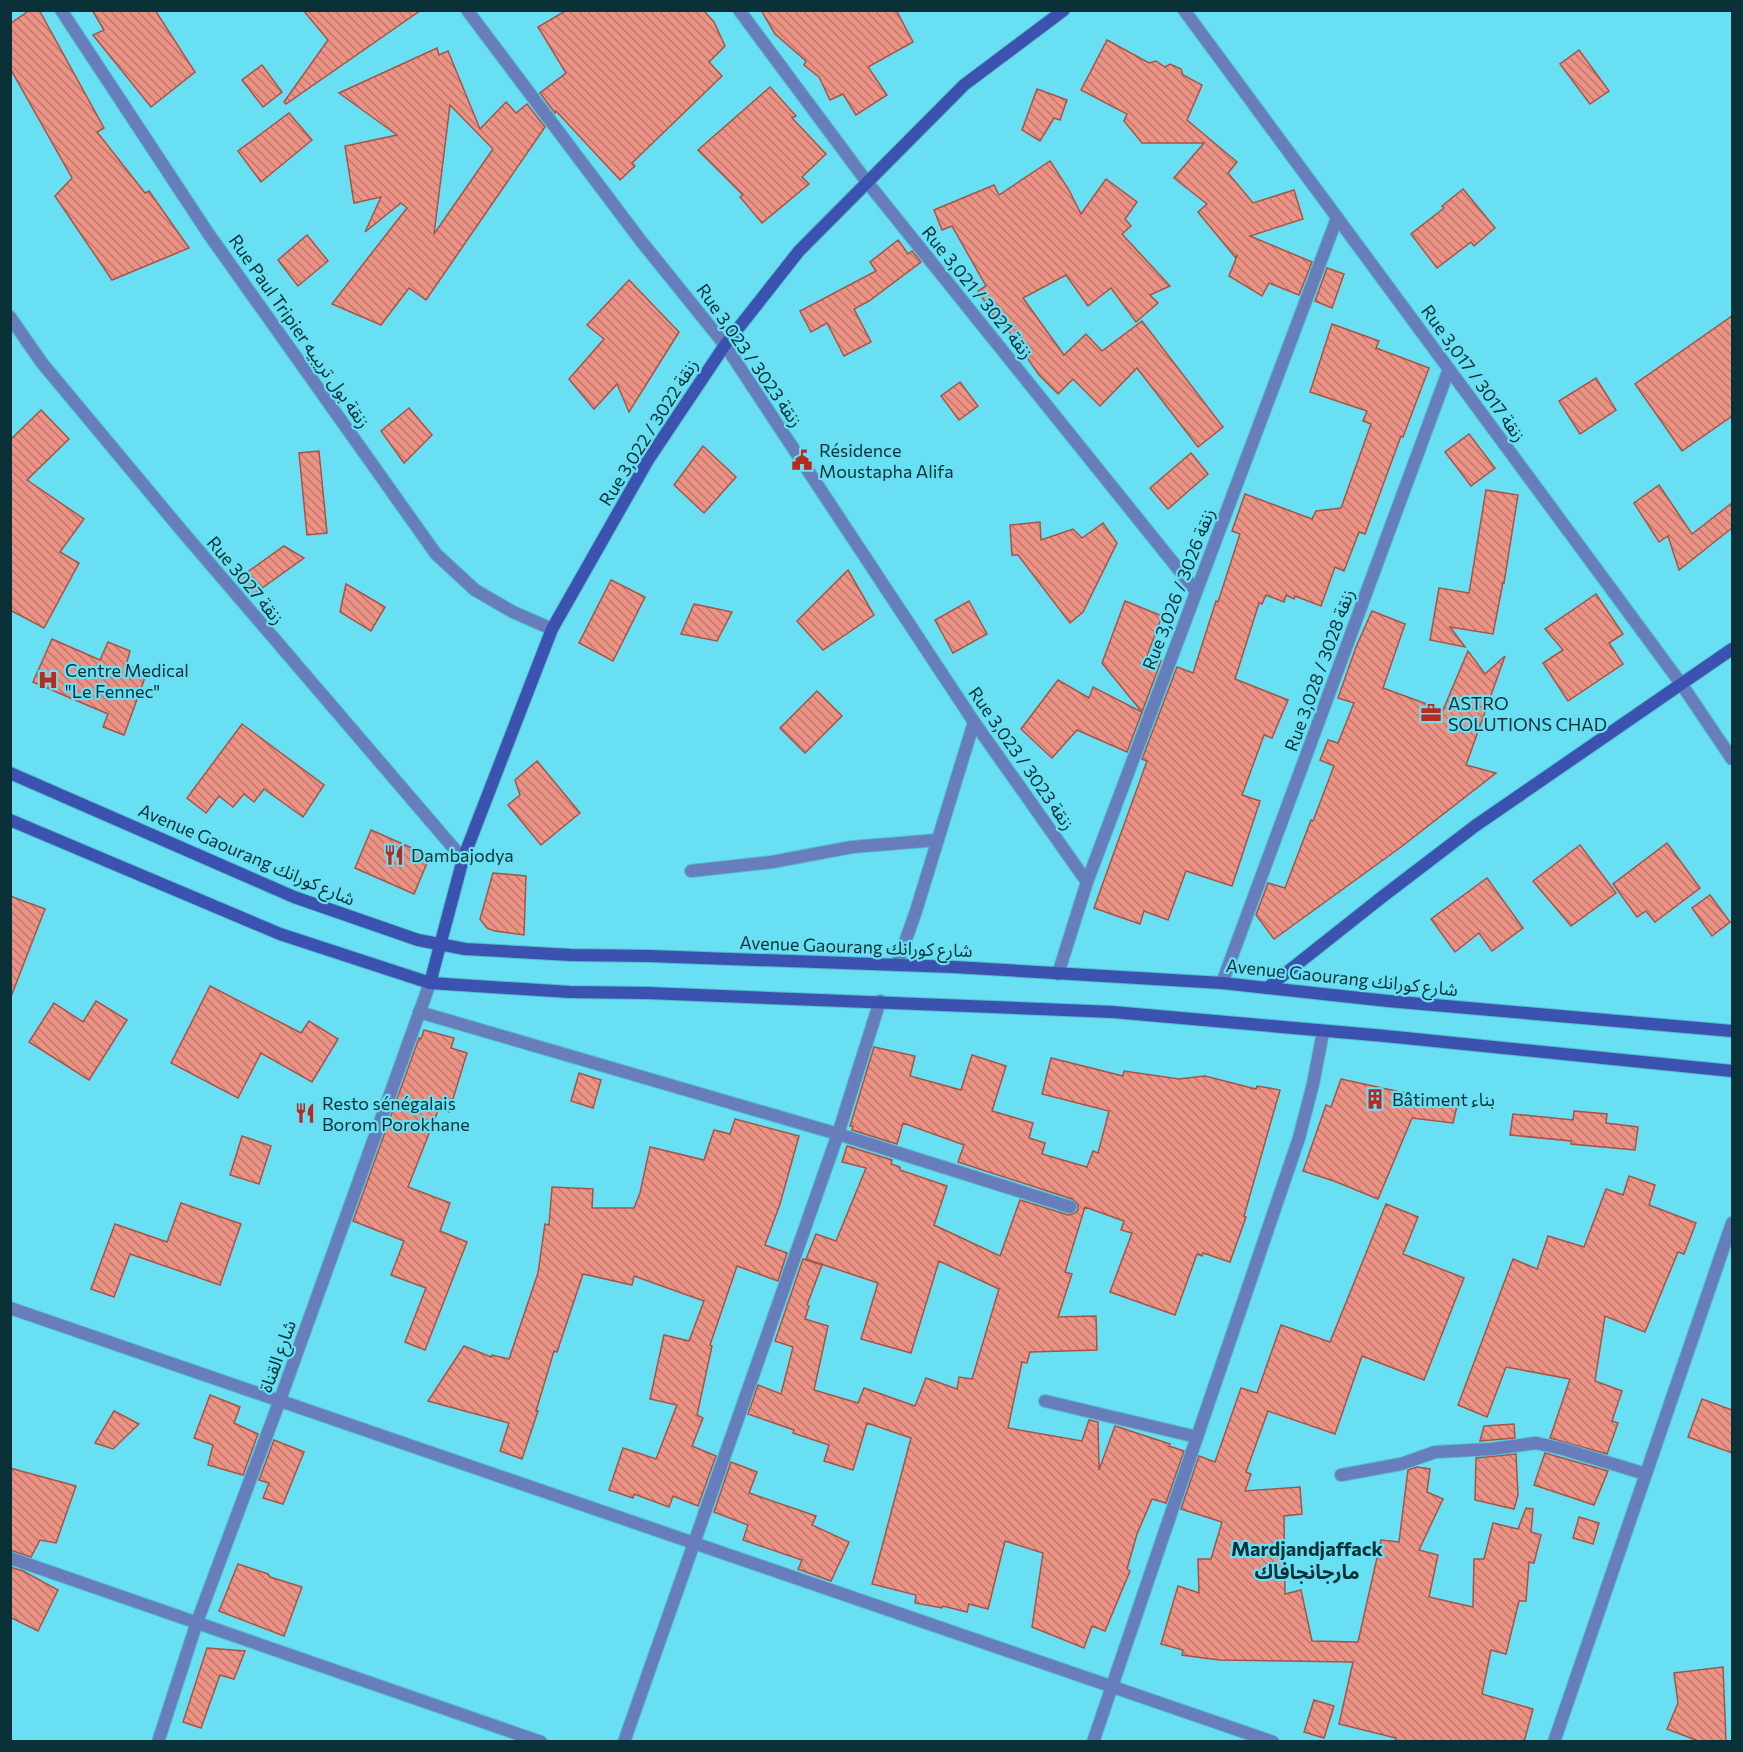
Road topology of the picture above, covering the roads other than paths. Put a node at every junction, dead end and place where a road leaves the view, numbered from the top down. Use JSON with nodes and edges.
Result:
{"nodes":[{"id":1,"x":61,"y":10,"type":"edge"},
{"id":2,"x":466,"y":10,"type":"edge"},
{"id":3,"x":739,"y":10,"type":"edge"},
{"id":4,"x":1064,"y":10,"type":"edge"},
{"id":5,"x":1184,"y":10,"type":"edge"},
{"id":6,"x":867,"y":182,"type":"junction"},
{"id":7,"x":1337,"y":218,"type":"junction"},
{"id":8,"x":10,"y":317,"type":"edge"},
{"id":9,"x":725,"y":345,"type":"junction"},
{"id":10,"x":1449,"y":369,"type":"junction"},
{"id":11,"x":1196,"y":591,"type":"junction"},
{"id":12,"x":552,"y":629,"type":"junction"},
{"id":13,"x":1732,"y":650,"type":"edge"},
{"id":14,"x":1682,"y":685,"type":"junction"},
{"id":15,"x":974,"y":722,"type":"junction"},
{"id":16,"x":1732,"y":759,"type":"edge"},
{"id":17,"x":10,"y":772,"type":"edge"},
{"id":18,"x":11,"y":824,"type":"edge"},
{"id":19,"x":938,"y":840,"type":"junction"},
{"id":20,"x":463,"y":859,"type":"junction"},
{"id":21,"x":691,"y":872,"type":"dead end"},
{"id":22,"x":1087,"y":882,"type":"junction"},
{"id":23,"x":441,"y":944,"type":"junction"},
{"id":24,"x":897,"y":965,"type":"junction"},
{"id":25,"x":1058,"y":974,"type":"junction"},
{"id":26,"x":430,"y":983,"type":"junction"},
{"id":27,"x":1222,"y":983,"type":"junction"},
{"id":28,"x":1267,"y":988,"type":"junction"},
{"id":29,"x":880,"y":1002,"type":"junction"},
{"id":30,"x":420,"y":1012,"type":"junction"},
{"id":31,"x":1732,"y":1031,"type":"edge"},
{"id":32,"x":1323,"y":1032,"type":"junction"},
{"id":33,"x":1732,"y":1071,"type":"edge"},
{"id":34,"x":838,"y":1134,"type":"junction"},
{"id":35,"x":1070,"y":1207,"type":"dead end"},
{"id":36,"x":1732,"y":1223,"type":"edge"},
{"id":37,"x":10,"y":1308,"type":"edge"},
{"id":38,"x":280,"y":1400,"type":"junction"},
{"id":39,"x":1046,"y":1401,"type":"dead end"},
{"id":40,"x":1197,"y":1437,"type":"junction"},
{"id":41,"x":1646,"y":1474,"type":"junction"},
{"id":42,"x":1341,"y":1475,"type":"dead end"},
{"id":43,"x":695,"y":1541,"type":"junction"},
{"id":44,"x":10,"y":1558,"type":"edge"},
{"id":45,"x":197,"y":1622,"type":"junction"},
{"id":46,"x":1112,"y":1687,"type":"junction"},
{"id":47,"x":158,"y":1742,"type":"edge"},
{"id":48,"x":541,"y":1742,"type":"edge"},
{"id":49,"x":624,"y":1742,"type":"edge"},
{"id":50,"x":1093,"y":1742,"type":"edge"},
{"id":51,"x":1273,"y":1742,"type":"edge"},
{"id":52,"x":1554,"y":1742,"type":"edge"}],
"edges":[{"from":1,"to":12,"type":"street","name":"Rue Paul Tripier زنقة بول تريبيه"},
{"from":2,"to":9,"type":"street","name":"Rue 3,023 / زنقة 3023"},
{"from":3,"to":6,"type":"street","name":"Rue 3,021 / زنقة 3021"},
{"from":4,"to":6,"type":"main road","name":"Rue 3,022 / زنقة 3022"},
{"from":5,"to":7,"type":"street","name":"Rue 3,017 / زنقة 3017"},
{"from":6,"to":9,"type":"main road","name":"Rue 3,022 / زنقة 3022"},
{"from":6,"to":11,"type":"street","name":"Rue 3,021 / زنقة 3021"},
{"from":7,"to":10,"type":"street","name":"Rue 3,017 / زنقة 3017"},
{"from":7,"to":11,"type":"street","name":"Rue 3,026 / زنقة 3026"},
{"from":8,"to":20,"type":"street","name":"Rue 3027 زنقة"},
{"from":9,"to":12,"type":"main road","name":"Rue 3,022 / زنقة 3022"},
{"from":9,"to":15,"type":"street","name":"Rue 3,023 / زنقة 3023"},
{"from":10,"to":14,"type":"street","name":"Rue 3,017 / زنقة 3017"},
{"from":10,"to":27,"type":"street","name":"Rue 3,028 / زنقة 3028"},
{"from":11,"to":22,"type":"street","name":"Rue 3,026 / زنقة 3026"},
{"from":12,"to":20,"type":"main road","name":"Rue 3,022 / زنقة 3022"},
{"from":13,"to":14,"type":"main road"},
{"from":14,"to":16,"type":"street","name":"Rue 3,017 / زنقة 3017"},
{"from":14,"to":28,"type":"main road"},
{"from":15,"to":19,"type":"street"},
{"from":15,"to":22,"type":"street","name":"Rue 3,023 / زنقة 3023"},
{"from":17,"to":23,"type":"main road","name":"Avenue Gaourang شارع كورانك"},
{"from":18,"to":26,"type":"main road"},
{"from":19,"to":21,"type":"street"},
{"from":19,"to":24,"type":"street"},
{"from":20,"to":23,"type":"main road","name":"Rue 3,022 / زنقة 3022"},
{"from":22,"to":25,"type":"street","name":"Rue 3,026 / زنقة 3026"},
{"from":23,"to":24,"type":"main road","name":"Avenue Gaourang شارع كورانك"},
{"from":23,"to":26,"type":"main road","name":"Rue 3,022 / زنقة 3022"},
{"from":24,"to":25,"type":"main road","name":"Avenue Gaourang شارع كورانك"},
{"from":25,"to":27,"type":"main road","name":"Avenue Gaourang شارع كورانك"},
{"from":26,"to":29,"type":"main road"},
{"from":26,"to":30,"type":"street","name":"شارع القناة"},
{"from":27,"to":28,"type":"main road","name":"Avenue Gaourang شارع كورانك"},
{"from":28,"to":31,"type":"main road","name":"Avenue Gaourang شارع كورانك"},
{"from":29,"to":32,"type":"main road"},
{"from":29,"to":34,"type":"street"},
{"from":30,"to":34,"type":"street"},
{"from":30,"to":38,"type":"street","name":"شارع القناة"},
{"from":32,"to":33,"type":"main road"},
{"from":32,"to":40,"type":"street"},
{"from":34,"to":35,"type":"street"},
{"from":34,"to":43,"type":"street"},
{"from":36,"to":41,"type":"street"},
{"from":37,"to":38,"type":"street"},
{"from":38,"to":43,"type":"street"},
{"from":38,"to":45,"type":"street","name":"شارع القناة"},
{"from":39,"to":40,"type":"street"},
{"from":40,"to":46,"type":"street"},
{"from":41,"to":42,"type":"street"},
{"from":41,"to":52,"type":"street"},
{"from":43,"to":46,"type":"street"},
{"from":43,"to":49,"type":"street"},
{"from":44,"to":45,"type":"street"},
{"from":45,"to":47,"type":"street","name":"شارع القناة"},
{"from":45,"to":48,"type":"street"},
{"from":46,"to":50,"type":"street"},
{"from":46,"to":51,"type":"street"}]}
